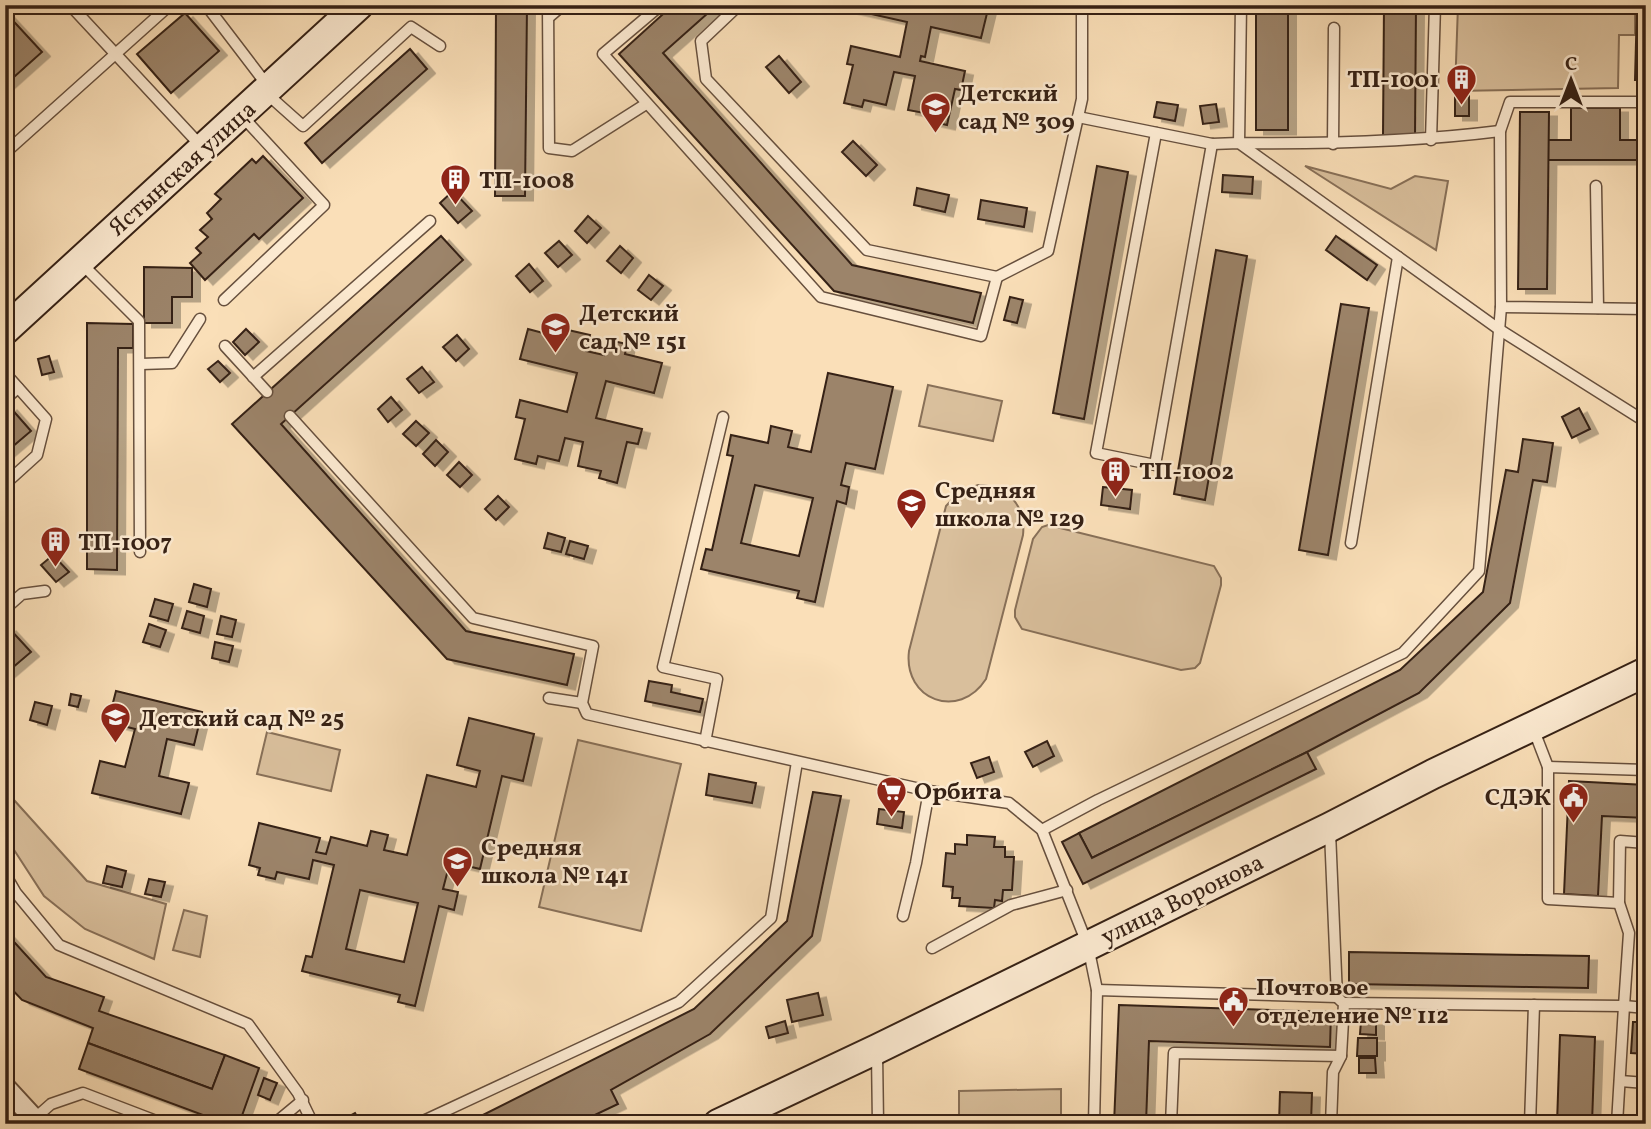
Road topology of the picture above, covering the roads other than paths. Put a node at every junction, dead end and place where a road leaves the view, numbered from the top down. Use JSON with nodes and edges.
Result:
{"nodes":[{"id":1,"x":70,"y":5,"type":"edge"},
{"id":2,"x":170,"y":5,"type":"edge"},
{"id":3,"x":206,"y":5,"type":"edge"},
{"id":4,"x":359,"y":5,"type":"edge"},
{"id":5,"x":548,"y":5,"type":"edge"},
{"id":6,"x":563,"y":5,"type":"edge"},
{"id":7,"x":661,"y":5,"type":"edge"},
{"id":8,"x":739,"y":5,"type":"edge"},
{"id":9,"x":1082,"y":5,"type":"edge"},
{"id":10,"x":1241,"y":5,"type":"edge"},
{"id":11,"x":1435,"y":5,"type":"edge"},
{"id":12,"x":549,"y":17,"type":"junction"},
{"id":13,"x":1334,"y":28,"type":"dead end"},
{"id":14,"x":440,"y":46,"type":"dead end"},
{"id":15,"x":115,"y":55,"type":"junction"},
{"id":16,"x":268,"y":90,"type":"junction"},
{"id":17,"x":1646,"y":102,"type":"edge"},
{"id":18,"x":646,"y":104,"type":"junction"},
{"id":19,"x":240,"y":114,"type":"junction"},
{"id":20,"x":1078,"y":117,"type":"junction"},
{"id":21,"x":1500,"y":131,"type":"junction"},
{"id":22,"x":1156,"y":133,"type":"junction"},
{"id":23,"x":1431,"y":139,"type":"junction"},
{"id":24,"x":1239,"y":143,"type":"junction"},
{"id":25,"x":1212,"y":144,"type":"junction"},
{"id":26,"x":1333,"y":144,"type":"junction"},
{"id":27,"x":203,"y":149,"type":"junction"},
{"id":28,"x":5,"y":153,"type":"edge"},
{"id":29,"x":1596,"y":186,"type":"dead end"},
{"id":30,"x":430,"y":221,"type":"dead end"},
{"id":31,"x":1398,"y":257,"type":"junction"},
{"id":32,"x":80,"y":262,"type":"junction"},
{"id":33,"x":997,"y":277,"type":"junction"},
{"id":34,"x":224,"y":300,"type":"dead end"},
{"id":35,"x":1502,"y":306,"type":"junction"},
{"id":36,"x":1598,"y":308,"type":"junction"},
{"id":37,"x":1646,"y":309,"type":"edge"},
{"id":38,"x":200,"y":319,"type":"dead end"},
{"id":39,"x":5,"y":330,"type":"edge"},
{"id":40,"x":1500,"y":330,"type":"junction"},
{"id":41,"x":225,"y":346,"type":"dead end"},
{"id":42,"x":141,"y":364,"type":"junction"},
{"id":43,"x":5,"y":373,"type":"edge"},
{"id":44,"x":253,"y":377,"type":"junction"},
{"id":45,"x":18,"y":388,"type":"junction"},
{"id":46,"x":267,"y":392,"type":"dead end"},
{"id":47,"x":5,"y":399,"type":"edge"},
{"id":48,"x":290,"y":416,"type":"dead end"},
{"id":49,"x":723,"y":416,"type":"dead end"},
{"id":50,"x":1646,"y":422,"type":"edge"},
{"id":51,"x":5,"y":484,"type":"edge"},
{"id":52,"x":1351,"y":543,"type":"dead end"},
{"id":53,"x":140,"y":552,"type":"dead end"},
{"id":54,"x":45,"y":591,"type":"dead end"},
{"id":55,"x":5,"y":609,"type":"edge"},
{"id":56,"x":1646,"y":672,"type":"edge"},
{"id":57,"x":549,"y":698,"type":"dead end"},
{"id":58,"x":582,"y":704,"type":"junction"},
{"id":59,"x":1532,"y":725,"type":"junction"},
{"id":60,"x":705,"y":742,"type":"junction"},
{"id":61,"x":797,"y":762,"type":"junction"},
{"id":62,"x":1548,"y":767,"type":"junction"},
{"id":63,"x":1646,"y":770,"type":"edge"},
{"id":64,"x":929,"y":791,"type":"junction"},
{"id":65,"x":1330,"y":827,"type":"junction"},
{"id":66,"x":1042,"y":830,"type":"junction"},
{"id":67,"x":1646,"y":843,"type":"edge"},
{"id":68,"x":5,"y":874,"type":"edge"},
{"id":69,"x":1067,"y":890,"type":"junction"},
{"id":70,"x":1619,"y":903,"type":"junction"},
{"id":71,"x":903,"y":916,"type":"dead end"},
{"id":72,"x":1088,"y":946,"type":"junction"},
{"id":73,"x":932,"y":948,"type":"dead end"},
{"id":74,"x":1097,"y":990,"type":"junction"},
{"id":75,"x":1340,"y":1000,"type":"junction"},
{"id":76,"x":1534,"y":1005,"type":"junction"},
{"id":77,"x":1624,"y":1006,"type":"junction"},
{"id":78,"x":1646,"y":1008,"type":"edge"},
{"id":79,"x":877,"y":1049,"type":"junction"},
{"id":80,"x":1341,"y":1056,"type":"junction"},
{"id":81,"x":1620,"y":1081,"type":"junction"},
{"id":82,"x":1646,"y":1083,"type":"edge"},
{"id":83,"x":5,"y":1087,"type":"edge"},
{"id":84,"x":303,"y":1100,"type":"junction"},
{"id":85,"x":36,"y":1121,"type":"edge"},
{"id":86,"x":164,"y":1124,"type":"edge"},
{"id":87,"x":274,"y":1124,"type":"edge"},
{"id":88,"x":313,"y":1124,"type":"edge"},
{"id":89,"x":417,"y":1124,"type":"edge"},
{"id":90,"x":718,"y":1124,"type":"edge"},
{"id":91,"x":878,"y":1124,"type":"edge"},
{"id":92,"x":1094,"y":1124,"type":"edge"},
{"id":93,"x":1171,"y":1124,"type":"edge"},
{"id":94,"x":1331,"y":1124,"type":"edge"},
{"id":95,"x":1530,"y":1124,"type":"edge"},
{"id":96,"x":1617,"y":1124,"type":"edge"}],
"edges":[{"from":1,"to":15,"type":"lane"},
{"from":2,"to":15,"type":"lane"},
{"from":3,"to":16,"type":"lane"},
{"from":4,"to":16,"type":"main road","name":"Ястынская улица"},
{"from":5,"to":12,"type":"lane"},
{"from":6,"to":12,"type":"lane"},
{"from":7,"to":18,"type":"lane"},
{"from":8,"to":33,"type":"lane"},
{"from":9,"to":20,"type":"lane"},
{"from":10,"to":24,"type":"lane"},
{"from":11,"to":23,"type":"lane"},
{"from":12,"to":18,"type":"lane"},
{"from":13,"to":26,"type":"lane"},
{"from":14,"to":16,"type":"lane"},
{"from":15,"to":27,"type":"lane"},
{"from":15,"to":28,"type":"lane"},
{"from":16,"to":19,"type":"main road","name":"Ястынская улица"},
{"from":17,"to":21,"type":"lane"},
{"from":18,"to":33,"type":"lane"},
{"from":19,"to":27,"type":"main road","name":"Ястынская улица"},
{"from":19,"to":34,"type":"lane"},
{"from":20,"to":22,"type":"lane"},
{"from":20,"to":33,"type":"lane"},
{"from":21,"to":23,"type":"lane"},
{"from":21,"to":35,"type":"lane"},
{"from":22,"to":25,"type":"lane"},
{"from":22,"to":25,"type":"lane"},
{"from":23,"to":26,"type":"lane"},
{"from":24,"to":25,"type":"lane"},
{"from":24,"to":26,"type":"lane"},
{"from":24,"to":31,"type":"lane"},
{"from":27,"to":32,"type":"main road","name":"Ястынская улица"},
{"from":29,"to":36,"type":"lane"},
{"from":30,"to":44,"type":"lane"},
{"from":31,"to":40,"type":"lane"},
{"from":31,"to":52,"type":"lane"},
{"from":32,"to":39,"type":"main road","name":"Ястынская улица"},
{"from":32,"to":42,"type":"lane"},
{"from":35,"to":36,"type":"lane"},
{"from":35,"to":40,"type":"lane"},
{"from":36,"to":37,"type":"lane"},
{"from":38,"to":42,"type":"lane"},
{"from":40,"to":50,"type":"lane"},
{"from":40,"to":66,"type":"lane"},
{"from":41,"to":44,"type":"lane"},
{"from":42,"to":53,"type":"lane"},
{"from":43,"to":45,"type":"lane"},
{"from":44,"to":46,"type":"lane"},
{"from":45,"to":47,"type":"lane"},
{"from":45,"to":51,"type":"lane"},
{"from":48,"to":58,"type":"lane"},
{"from":49,"to":60,"type":"lane"},
{"from":54,"to":55,"type":"lane"},
{"from":56,"to":59,"type":"main road","name":"улица Воронова"},
{"from":57,"to":58,"type":"lane"},
{"from":58,"to":60,"type":"lane"},
{"from":59,"to":62,"type":"lane"},
{"from":59,"to":65,"type":"main road","name":"улица Воронова"},
{"from":60,"to":61,"type":"lane"},
{"from":61,"to":64,"type":"lane"},
{"from":61,"to":89,"type":"lane"},
{"from":62,"to":63,"type":"lane"},
{"from":62,"to":70,"type":"lane"},
{"from":64,"to":66,"type":"lane"},
{"from":64,"to":71,"type":"lane"},
{"from":65,"to":72,"type":"main road","name":"улица Воронова"},
{"from":65,"to":75,"type":"lane"},
{"from":66,"to":69,"type":"lane"},
{"from":67,"to":70,"type":"lane"},
{"from":68,"to":84,"type":"lane"},
{"from":69,"to":72,"type":"lane"},
{"from":69,"to":73,"type":"lane"},
{"from":70,"to":77,"type":"lane"},
{"from":72,"to":74,"type":"lane"},
{"from":72,"to":79,"type":"main road","name":"улица Воронова"},
{"from":74,"to":75,"type":"lane"},
{"from":74,"to":92,"type":"lane"},
{"from":75,"to":76,"type":"lane"},
{"from":75,"to":80,"type":"lane"},
{"from":76,"to":77,"type":"lane"},
{"from":76,"to":95,"type":"lane"},
{"from":77,"to":78,"type":"lane"},
{"from":77,"to":81,"type":"lane"},
{"from":79,"to":90,"type":"main road","name":"улица Воронова"},
{"from":79,"to":91,"type":"lane"},
{"from":80,"to":93,"type":"lane"},
{"from":80,"to":94,"type":"lane"},
{"from":81,"to":82,"type":"lane"},
{"from":81,"to":96,"type":"lane"},
{"from":83,"to":85,"type":"street"},
{"from":84,"to":87,"type":"lane"},
{"from":84,"to":88,"type":"lane"},
{"from":85,"to":86,"type":"lane"}]}
